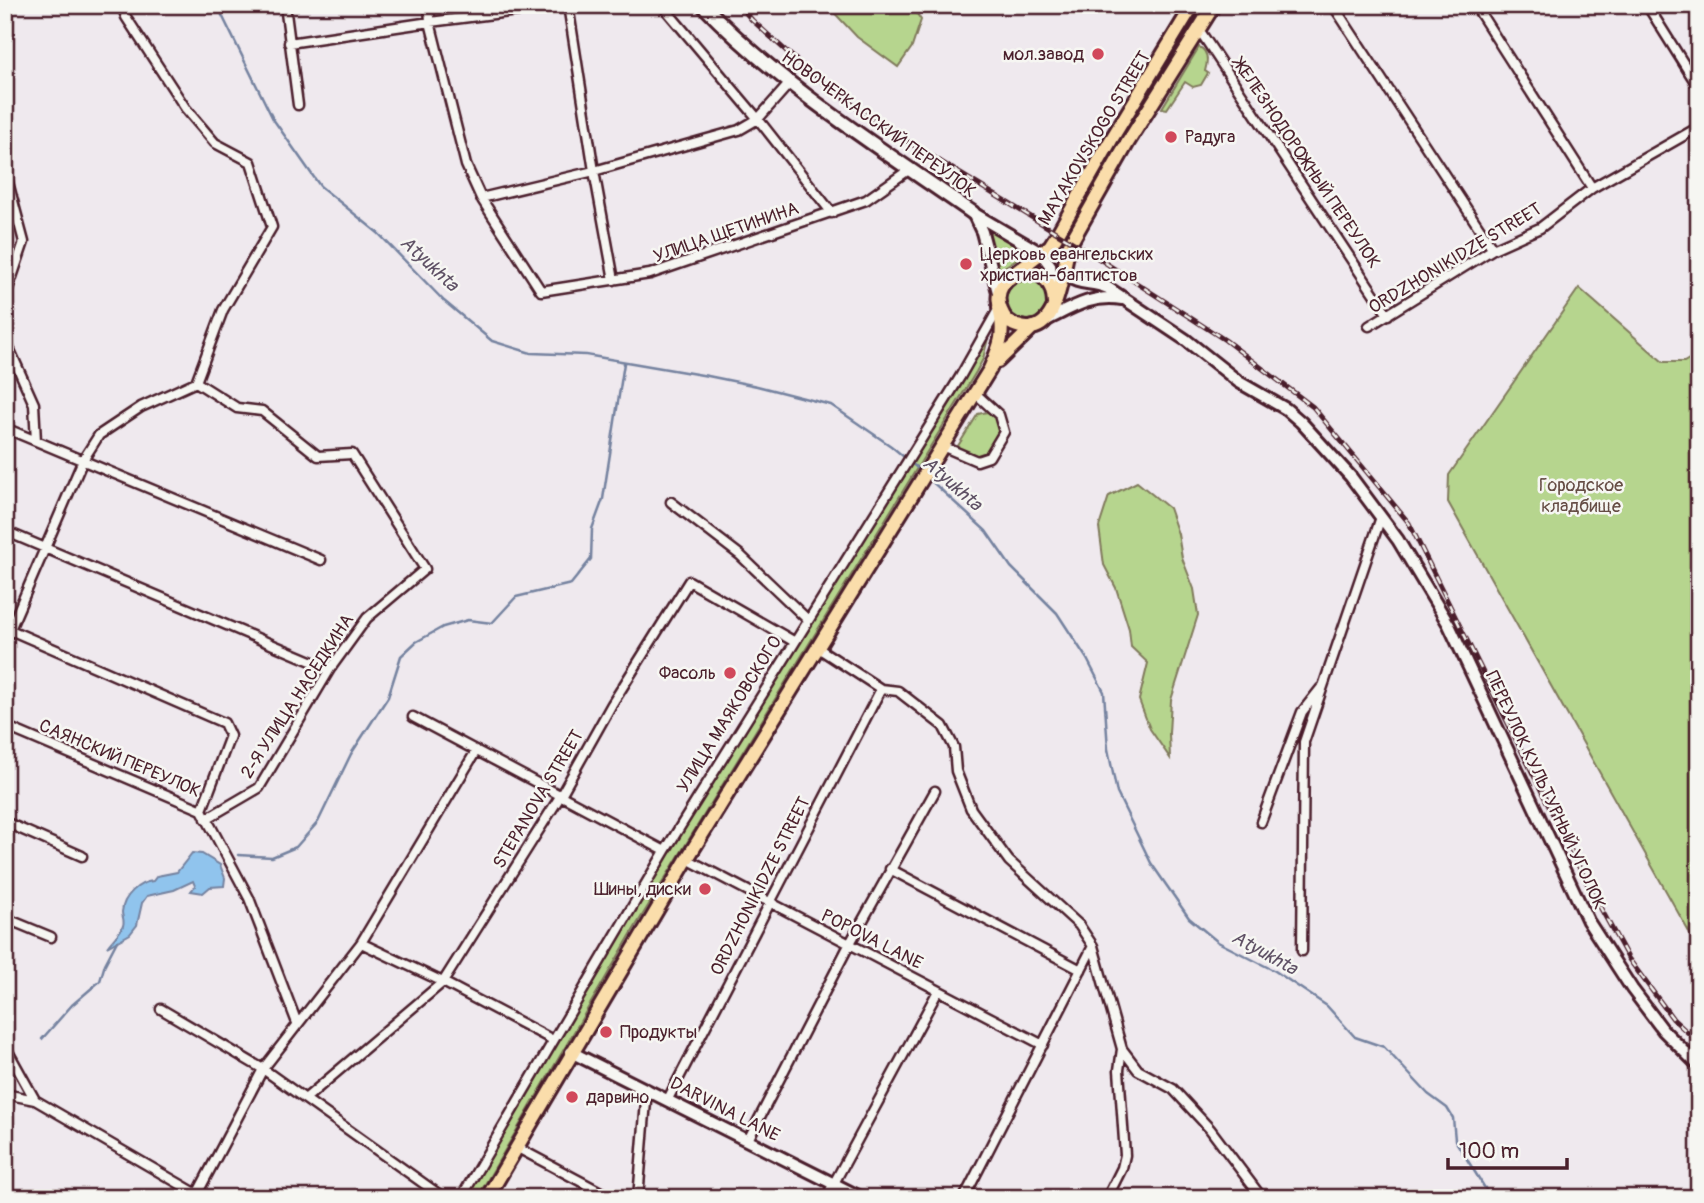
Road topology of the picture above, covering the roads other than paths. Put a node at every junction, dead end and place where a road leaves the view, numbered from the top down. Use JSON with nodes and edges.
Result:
{"nodes":[{"id":1,"x":122,"y":5,"type":"edge"},
{"id":2,"x":285,"y":5,"type":"edge"},
{"id":3,"x":429,"y":5,"type":"edge"},
{"id":4,"x":567,"y":5,"type":"edge"},
{"id":5,"x":662,"y":5,"type":"edge"},
{"id":6,"x":703,"y":5,"type":"edge"},
{"id":7,"x":1193,"y":5,"type":"edge"},
{"id":8,"x":1214,"y":5,"type":"edge"},
{"id":9,"x":1333,"y":5,"type":"edge"},
{"id":10,"x":1475,"y":5,"type":"edge"},
{"id":11,"x":1647,"y":5,"type":"edge"},
{"id":12,"x":430,"y":22,"type":"junction"},
{"id":13,"x":1198,"y":28,"type":"junction"},
{"id":14,"x":289,"y":43,"type":"junction"},
{"id":15,"x":789,"y":84,"type":"junction"},
{"id":16,"x":1699,"y":88,"type":"edge"},
{"id":17,"x":298,"y":105,"type":"dead end"},
{"id":18,"x":758,"y":119,"type":"junction"},
{"id":19,"x":1699,"y":127,"type":"edge"},
{"id":20,"x":910,"y":169,"type":"junction"},
{"id":21,"x":5,"y":171,"type":"edge"},
{"id":22,"x":594,"y":171,"type":"junction"},
{"id":23,"x":1592,"y":188,"type":"junction"},
{"id":24,"x":481,"y":198,"type":"junction"},
{"id":25,"x":832,"y":213,"type":"junction"},
{"id":26,"x":972,"y":213,"type":"junction"},
{"id":27,"x":1493,"y":249,"type":"junction"},
{"id":28,"x":1041,"y":253,"type":"junction"},
{"id":29,"x":1062,"y":273,"type":"junction"},
{"id":30,"x":1010,"y":277,"type":"junction"},
{"id":31,"x":614,"y":280,"type":"junction"},
{"id":32,"x":5,"y":298,"type":"edge"},
{"id":33,"x":1054,"y":299,"type":"junction"},
{"id":34,"x":1126,"y":300,"type":"junction"},
{"id":35,"x":999,"y":301,"type":"junction"},
{"id":36,"x":1388,"y":315,"type":"junction"},
{"id":37,"x":1038,"y":325,"type":"junction"},
{"id":38,"x":1369,"y":326,"type":"dead end"},
{"id":39,"x":5,"y":339,"type":"edge"},
{"id":40,"x":990,"y":369,"type":"junction"},
{"id":41,"x":197,"y":382,"type":"junction"},
{"id":42,"x":975,"y":393,"type":"junction"},
{"id":43,"x":5,"y":428,"type":"edge"},
{"id":44,"x":36,"y":441,"type":"junction"},
{"id":45,"x":940,"y":450,"type":"junction"},
{"id":46,"x":83,"y":460,"type":"junction"},
{"id":47,"x":671,"y":502,"type":"dead end"},
{"id":48,"x":1381,"y":516,"type":"junction"},
{"id":49,"x":5,"y":531,"type":"edge"},
{"id":50,"x":45,"y":548,"type":"junction"},
{"id":51,"x":321,"y":560,"type":"dead end"},
{"id":52,"x":808,"y":620,"type":"junction"},
{"id":53,"x":8,"y":629,"type":"edge"},
{"id":54,"x":5,"y":641,"type":"edge"},
{"id":55,"x":795,"y":642,"type":"junction"},
{"id":56,"x":818,"y":648,"type":"junction"},
{"id":57,"x":330,"y":669,"type":"junction"},
{"id":58,"x":1325,"y":682,"type":"junction"},
{"id":59,"x":881,"y":689,"type":"junction"},
{"id":60,"x":413,"y":718,"type":"dead end"},
{"id":61,"x":5,"y":726,"type":"edge"},
{"id":62,"x":476,"y":751,"type":"junction"},
{"id":63,"x":935,"y":792,"type":"dead end"},
{"id":64,"x":561,"y":795,"type":"junction"},
{"id":65,"x":202,"y":810,"type":"junction"},
{"id":66,"x":206,"y":820,"type":"junction"},
{"id":67,"x":5,"y":822,"type":"edge"},
{"id":68,"x":1261,"y":822,"type":"dead end"},
{"id":69,"x":665,"y":851,"type":"junction"},
{"id":70,"x":82,"y":856,"type":"dead end"},
{"id":71,"x":687,"y":859,"type":"junction"},
{"id":72,"x":890,"y":869,"type":"junction"},
{"id":73,"x":769,"y":903,"type":"junction"},
{"id":74,"x":5,"y":918,"type":"edge"},
{"id":75,"x":51,"y":937,"type":"dead end"},
{"id":76,"x":361,"y":943,"type":"junction"},
{"id":77,"x":849,"y":945,"type":"junction"},
{"id":78,"x":1093,"y":946,"type":"junction"},
{"id":79,"x":1302,"y":951,"type":"dead end"},
{"id":80,"x":1081,"y":970,"type":"junction"},
{"id":81,"x":443,"y":982,"type":"junction"},
{"id":82,"x":938,"y":990,"type":"junction"},
{"id":83,"x":161,"y":1009,"type":"dead end"},
{"id":84,"x":297,"y":1023,"type":"junction"},
{"id":85,"x":552,"y":1040,"type":"junction"},
{"id":86,"x":5,"y":1045,"type":"edge"},
{"id":87,"x":1043,"y":1045,"type":"junction"},
{"id":88,"x":1122,"y":1049,"type":"junction"},
{"id":89,"x":571,"y":1052,"type":"junction"},
{"id":90,"x":1699,"y":1066,"type":"edge"},
{"id":91,"x":263,"y":1069,"type":"junction"},
{"id":92,"x":647,"y":1089,"type":"junction"},
{"id":93,"x":5,"y":1094,"type":"edge"},
{"id":94,"x":305,"y":1099,"type":"junction"},
{"id":95,"x":668,"y":1099,"type":"junction"},
{"id":96,"x":35,"y":1100,"type":"junction"},
{"id":97,"x":748,"y":1140,"type":"junction"},
{"id":98,"x":516,"y":1147,"type":"junction"},
{"id":99,"x":834,"y":1184,"type":"junction"},
{"id":100,"x":199,"y":1196,"type":"edge"},
{"id":101,"x":444,"y":1198,"type":"edge"},
{"id":102,"x":461,"y":1198,"type":"edge"},
{"id":103,"x":487,"y":1198,"type":"edge"},
{"id":104,"x":612,"y":1198,"type":"edge"},
{"id":105,"x":638,"y":1198,"type":"edge"},
{"id":106,"x":826,"y":1198,"type":"edge"},
{"id":107,"x":862,"y":1198,"type":"edge"},
{"id":108,"x":964,"y":1198,"type":"edge"},
{"id":109,"x":1107,"y":1198,"type":"edge"},
{"id":110,"x":1262,"y":1198,"type":"edge"}],
"edges":[{"from":1,"to":41,"type":"street"},
{"from":2,"to":14,"type":"street"},
{"from":3,"to":12,"type":"street"},
{"from":4,"to":12,"type":"street"},
{"from":4,"to":22,"type":"street"},
{"from":5,"to":18,"type":"street"},
{"from":6,"to":15,"type":"main road","name":"НОВОЧЕРКАССКИЙ ПЕРЕУЛОК"},
{"from":7,"to":28,"type":"main road","name":"MAYAKOVSKOGO STREET"},
{"from":8,"to":13,"type":"main road"},
{"from":9,"to":27,"type":"street"},
{"from":10,"to":23,"type":"street"},
{"from":11,"to":16,"type":"street"},
{"from":12,"to":14,"type":"street"},
{"from":12,"to":24,"type":"street"},
{"from":13,"to":29,"type":"main road"},
{"from":13,"to":36,"type":"street","name":"ЖЕЛЕЗНОДОРОЖНЫЙ ПЕРЕУЛОК"},
{"from":14,"to":17,"type":"street"},
{"from":15,"to":18,"type":"street"},
{"from":15,"to":20,"type":"main road","name":"НОВОЧЕРКАССКИЙ ПЕРЕУЛОК"},
{"from":18,"to":22,"type":"street"},
{"from":18,"to":25,"type":"street"},
{"from":19,"to":23,"type":"street","name":"ORDZHONIKIDZE STREET"},
{"from":20,"to":25,"type":"street","name":"УЛИЦА ЩЕТИНИНА"},
{"from":20,"to":26,"type":"main road","name":"НОВОЧЕРКАССКИЙ ПЕРЕУЛОК"},
{"from":21,"to":32,"type":"street"},
{"from":22,"to":24,"type":"street"},
{"from":22,"to":31,"type":"street"},
{"from":23,"to":27,"type":"street","name":"ORDZHONIKIDZE STREET"},
{"from":24,"to":31,"type":"street","name":"УЛИЦА ЩЕТИНИНА"},
{"from":25,"to":31,"type":"street","name":"УЛИЦА ЩЕТИНИНА"},
{"from":26,"to":28,"type":"street"},
{"from":26,"to":35,"type":"street"},
{"from":27,"to":36,"type":"street","name":"ORDZHONIKIDZE STREET"},
{"from":28,"to":30,"type":"main road","name":"MAYAKOVSKOGO STREET"},
{"from":28,"to":33,"type":"street"},
{"from":29,"to":33,"type":"main road"},
{"from":29,"to":34,"type":"street"},
{"from":30,"to":33,"type":"main road"},
{"from":30,"to":35,"type":"main road"},
{"from":33,"to":37,"type":"main road"},
{"from":34,"to":37,"type":"street"},
{"from":34,"to":48,"type":"street"},
{"from":35,"to":37,"type":"main road"},
{"from":35,"to":40,"type":"main road"},
{"from":35,"to":52,"type":"street","name":"УЛИЦА МАЯКОВСКОГО"},
{"from":36,"to":38,"type":"street","name":"ORDZHONIKIDZE STREET"},
{"from":37,"to":40,"type":"main road"},
{"from":39,"to":44,"type":"street"},
{"from":40,"to":42,"type":"main road"},
{"from":41,"to":46,"type":"street"},
{"from":41,"to":57,"type":"street","name":"2-Я УЛИЦА НАСЕДКИНА"},
{"from":42,"to":45,"type":"main road"},
{"from":42,"to":45,"type":"street"},
{"from":43,"to":44,"type":"street"},
{"from":44,"to":46,"type":"street"},
{"from":45,"to":56,"type":"main road"},
{"from":46,"to":50,"type":"street"},
{"from":46,"to":51,"type":"street"},
{"from":47,"to":52,"type":"street"},
{"from":48,"to":58,"type":"street"},
{"from":48,"to":90,"type":"street","name":"ПЕРЕУЛОК КУЛЬТУРНЫЙ УГОЛОК"},
{"from":49,"to":50,"type":"street"},
{"from":50,"to":53,"type":"street"},
{"from":50,"to":57,"type":"street"},
{"from":52,"to":55,"type":"street","name":"УЛИЦА МАЯКОВСКОГО"},
{"from":53,"to":54,"type":"street"},
{"from":53,"to":65,"type":"street"},
{"from":55,"to":64,"type":"street","name":"STEPANOVA STREET"},
{"from":55,"to":69,"type":"street","name":"УЛИЦА МАЯКОВСКОГО"},
{"from":56,"to":59,"type":"street"},
{"from":56,"to":71,"type":"main road"},
{"from":57,"to":66,"type":"street","name":"2-Я УЛИЦА НАСЕДКИНА"},
{"from":58,"to":68,"type":"street"},
{"from":58,"to":79,"type":"street"},
{"from":59,"to":73,"type":"street","name":"ORDZHONIKIDZE STREET"},
{"from":59,"to":78,"type":"street"},
{"from":60,"to":62,"type":"street"},
{"from":61,"to":65,"type":"street","name":"САЯНСКИЙ ПЕРЕУЛОК"},
{"from":62,"to":64,"type":"street"},
{"from":62,"to":76,"type":"street"},
{"from":63,"to":72,"type":"street"},
{"from":64,"to":69,"type":"street"},
{"from":64,"to":81,"type":"street","name":"STEPANOVA STREET"},
{"from":65,"to":66,"type":"street","name":"САЯНСКИЙ ПЕРЕУЛОК"},
{"from":66,"to":84,"type":"street","name":"САЯНСКИЙ ПЕРЕУЛОК"},
{"from":67,"to":70,"type":"street"},
{"from":69,"to":85,"type":"street","name":"УЛИЦА МАЯКОВСКОГО"},
{"from":71,"to":73,"type":"street","name":"POPOVA LANE"},
{"from":71,"to":89,"type":"main road"},
{"from":72,"to":77,"type":"street"},
{"from":72,"to":80,"type":"street"},
{"from":73,"to":77,"type":"street","name":"POPOVA LANE"},
{"from":73,"to":95,"type":"street","name":"ORDZHONIKIDZE STREET"},
{"from":74,"to":75,"type":"street"},
{"from":76,"to":81,"type":"street"},
{"from":76,"to":84,"type":"street"},
{"from":77,"to":82,"type":"street","name":"POPOVA LANE"},
{"from":77,"to":97,"type":"street"},
{"from":78,"to":80,"type":"street"},
{"from":78,"to":88,"type":"street"},
{"from":80,"to":87,"type":"street"},
{"from":81,"to":85,"type":"street"},
{"from":81,"to":94,"type":"street","name":"STEPANOVA STREET"},
{"from":82,"to":87,"type":"street","name":"POPOVA LANE"},
{"from":82,"to":99,"type":"street"},
{"from":83,"to":91,"type":"street"},
{"from":84,"to":91,"type":"street"},
{"from":85,"to":102,"type":"street","name":"УЛИЦА МАЯКОВСКОГО"},
{"from":86,"to":96,"type":"street"},
{"from":87,"to":108,"type":"street"},
{"from":88,"to":109,"type":"street"},
{"from":88,"to":110,"type":"street"},
{"from":89,"to":92,"type":"street","name":"DARVINA LANE"},
{"from":89,"to":98,"type":"main road"},
{"from":91,"to":94,"type":"street"},
{"from":91,"to":100,"type":"street"},
{"from":92,"to":95,"type":"street","name":"DARVINA LANE"},
{"from":92,"to":105,"type":"street"},
{"from":93,"to":96,"type":"street"},
{"from":94,"to":101,"type":"street"},
{"from":95,"to":97,"type":"street","name":"DARVINA LANE"},
{"from":96,"to":100,"type":"street"},
{"from":97,"to":99,"type":"street","name":"DARVINA LANE"},
{"from":98,"to":103,"type":"main road"},
{"from":98,"to":104,"type":"street"},
{"from":99,"to":106,"type":"street"},
{"from":99,"to":107,"type":"street","name":"DARVINA LANE"}]}
